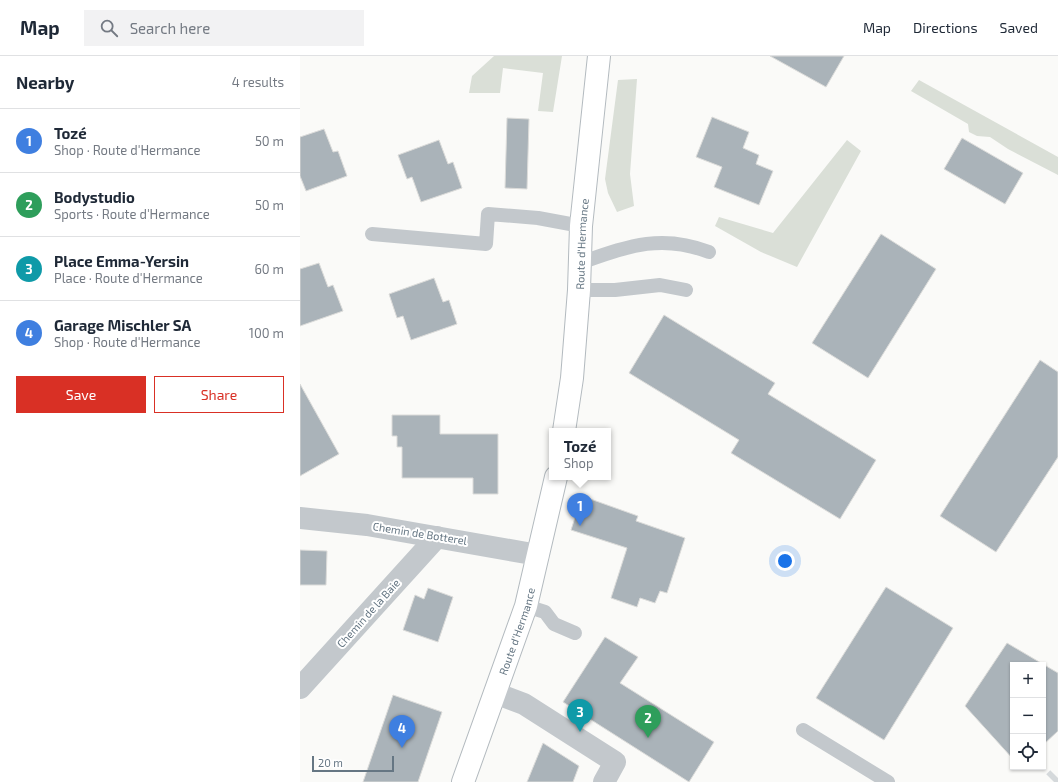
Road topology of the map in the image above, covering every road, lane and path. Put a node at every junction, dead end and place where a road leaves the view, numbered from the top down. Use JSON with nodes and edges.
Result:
{"nodes":[{"id":1,"x":599,"y":56,"type":"edge"},
{"id":2,"x":581,"y":226,"type":"junction"},
{"id":3,"x":372,"y":234,"type":"dead end"},
{"id":4,"x":709,"y":252,"type":"dead end"},
{"id":5,"x":580,"y":264,"type":"junction"},
{"id":6,"x":579,"y":290,"type":"junction"},
{"id":7,"x":686,"y":290,"type":"dead end"},
{"id":8,"x":564,"y":428,"type":"edge"},
{"id":9,"x":555,"y":480,"type":"edge"},
{"id":10,"x":300,"y":518,"type":"edge"},
{"id":11,"x":437,"y":537,"type":"junction"},
{"id":12,"x":538,"y":555,"type":"junction"},
{"id":13,"x":526,"y":606,"type":"junction"},
{"id":14,"x":575,"y":632,"type":"dead end"},
{"id":15,"x":300,"y":688,"type":"edge"},
{"id":16,"x":495,"y":693,"type":"junction"},
{"id":17,"x":802,"y":730,"type":"dead end"},
{"id":18,"x":463,"y":782,"type":"edge"},
{"id":19,"x":604,"y":782,"type":"edge"},
{"id":20,"x":888,"y":782,"type":"edge"}],
"edges":[{"from":1,"to":2,"type":"main road","name":"Route d'Hermance"},
{"from":2,"to":3,"type":"lane"},
{"from":2,"to":5,"type":"main road","name":"Route d'Hermance"},
{"from":4,"to":5,"type":"lane"},
{"from":5,"to":6,"type":"main road","name":"Route d'Hermance"},
{"from":6,"to":7,"type":"lane"},
{"from":6,"to":8,"type":"main road","name":"Route d'Hermance"},
{"from":9,"to":12,"type":"main road","name":"Route d'Hermance"},
{"from":10,"to":11,"type":"street","name":"Chemin de Botterel"},
{"from":11,"to":12,"type":"street","name":"Chemin de Botterel"},
{"from":11,"to":15,"type":"street","name":"Chemin de la Baie"},
{"from":12,"to":13,"type":"main road","name":"Route d'Hermance"},
{"from":13,"to":14,"type":"lane"},
{"from":13,"to":16,"type":"main road","name":"Route d'Hermance"},
{"from":16,"to":18,"type":"main road","name":"Route d'Hermance"},
{"from":16,"to":19,"type":"street"},
{"from":17,"to":20,"type":"lane"}]}
